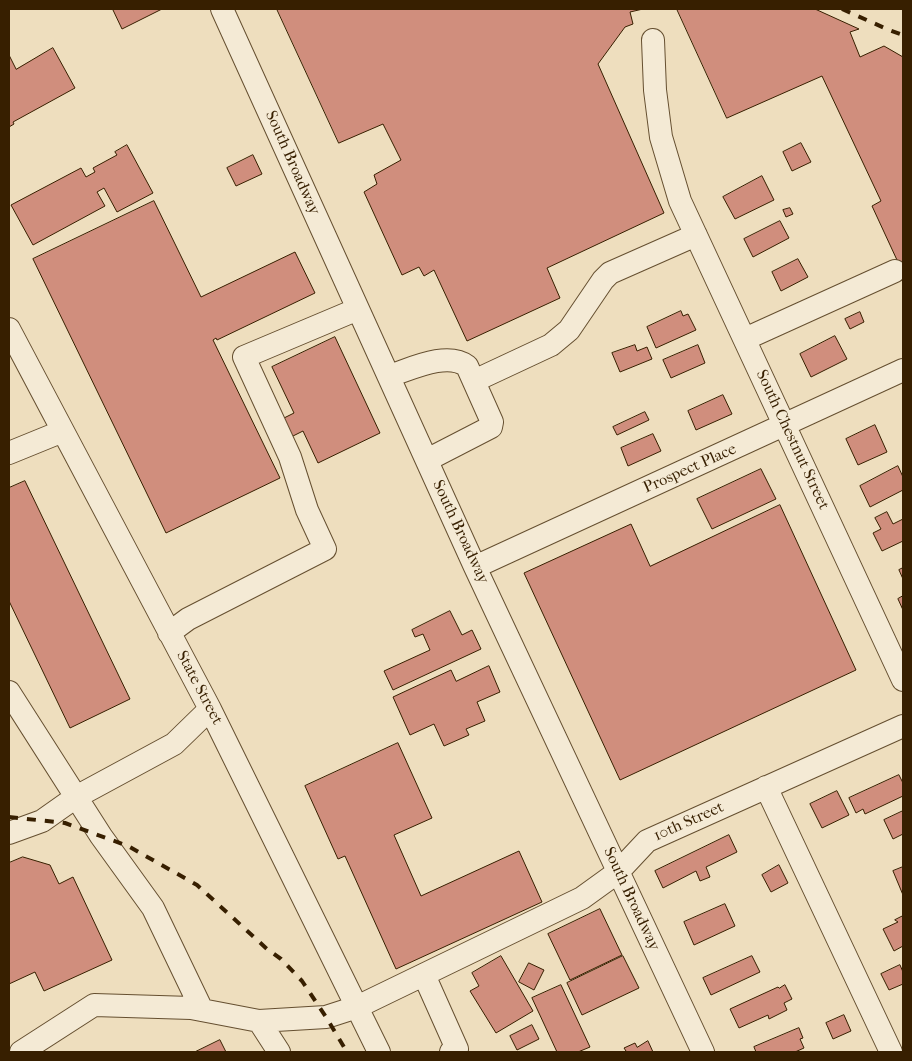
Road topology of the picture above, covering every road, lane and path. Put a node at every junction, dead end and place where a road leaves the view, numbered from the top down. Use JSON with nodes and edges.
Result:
{"nodes":[{"id":1,"x":222,"y":9,"type":"edge"},
{"id":2,"x":653,"y":40,"type":"dead end"},
{"id":3,"x":696,"y":235,"type":"junction"},
{"id":4,"x":895,"y":271,"type":"dead end"},
{"id":5,"x":358,"y":309,"type":"junction"},
{"id":6,"x":9,"y":329,"type":"edge"},
{"id":7,"x":745,"y":339,"type":"junction"},
{"id":8,"x":903,"y":370,"type":"edge"},
{"id":9,"x":389,"y":376,"type":"junction"},
{"id":10,"x":474,"y":381,"type":"junction"},
{"id":11,"x":785,"y":426,"type":"junction"},
{"id":12,"x":63,"y":431,"type":"junction"},
{"id":13,"x":9,"y":453,"type":"edge"},
{"id":14,"x":427,"y":460,"type":"junction"},
{"id":15,"x":476,"y":567,"type":"junction"},
{"id":16,"x":169,"y":633,"type":"junction"},
{"id":17,"x":903,"y":680,"type":"edge"},
{"id":18,"x":9,"y":692,"type":"edge"},
{"id":19,"x":210,"y":709,"type":"junction"},
{"id":20,"x":903,"y":726,"type":"edge"},
{"id":21,"x":766,"y":787,"type":"junction"},
{"id":22,"x":76,"y":797,"type":"junction"},
{"id":23,"x":9,"y":833,"type":"edge"},
{"id":24,"x":618,"y":872,"type":"junction"},
{"id":25,"x":424,"y":975,"type":"junction"},
{"id":26,"x":357,"y":1008,"type":"junction"},
{"id":27,"x":202,"y":1010,"type":"junction"},
{"id":28,"x":260,"y":1021,"type":"junction"},
{"id":29,"x":21,"y":1052,"type":"edge"},
{"id":30,"x":279,"y":1052,"type":"edge"},
{"id":31,"x":379,"y":1052,"type":"edge"},
{"id":32,"x":451,"y":1052,"type":"edge"},
{"id":33,"x":703,"y":1052,"type":"edge"},
{"id":34,"x":891,"y":1052,"type":"edge"}],
"edges":[{"from":1,"to":5,"type":"street","name":"South Broadway"},
{"from":2,"to":3,"type":"street","name":"South Chestnut Street"},
{"from":3,"to":7,"type":"street","name":"South Chestnut Street"},
{"from":3,"to":10,"type":"street"},
{"from":4,"to":7,"type":"street"},
{"from":5,"to":9,"type":"street","name":"South Broadway"},
{"from":5,"to":16,"type":"street"},
{"from":6,"to":12,"type":"street","name":"State Street"},
{"from":7,"to":11,"type":"street","name":"South Chestnut Street"},
{"from":8,"to":11,"type":"street","name":"Prospect Place"},
{"from":9,"to":10,"type":"street"},
{"from":9,"to":14,"type":"street","name":"South Broadway"},
{"from":10,"to":14,"type":"street"},
{"from":11,"to":15,"type":"street","name":"Prospect Place"},
{"from":11,"to":17,"type":"street","name":"South Chestnut Street"},
{"from":12,"to":13,"type":"street"},
{"from":12,"to":16,"type":"street","name":"State Street"},
{"from":14,"to":15,"type":"street","name":"South Broadway"},
{"from":15,"to":24,"type":"street","name":"South Broadway"},
{"from":16,"to":19,"type":"street","name":"State Street"},
{"from":18,"to":22,"type":"street"},
{"from":19,"to":22,"type":"street"},
{"from":19,"to":26,"type":"street","name":"State Street"},
{"from":20,"to":21,"type":"street","name":"10th Street"},
{"from":21,"to":24,"type":"street","name":"10th Street"},
{"from":21,"to":34,"type":"street"},
{"from":22,"to":23,"type":"street"},
{"from":22,"to":27,"type":"street"},
{"from":24,"to":25,"type":"street","name":"10th Street"},
{"from":24,"to":33,"type":"street","name":"South Broadway"},
{"from":25,"to":26,"type":"street","name":"10th Street"},
{"from":25,"to":32,"type":"street"},
{"from":26,"to":28,"type":"street","name":"10th Street"},
{"from":26,"to":31,"type":"street","name":"State Street"},
{"from":27,"to":28,"type":"street","name":"10th Street"},
{"from":27,"to":29,"type":"street","name":"10th Street"},
{"from":28,"to":30,"type":"street"}]}
